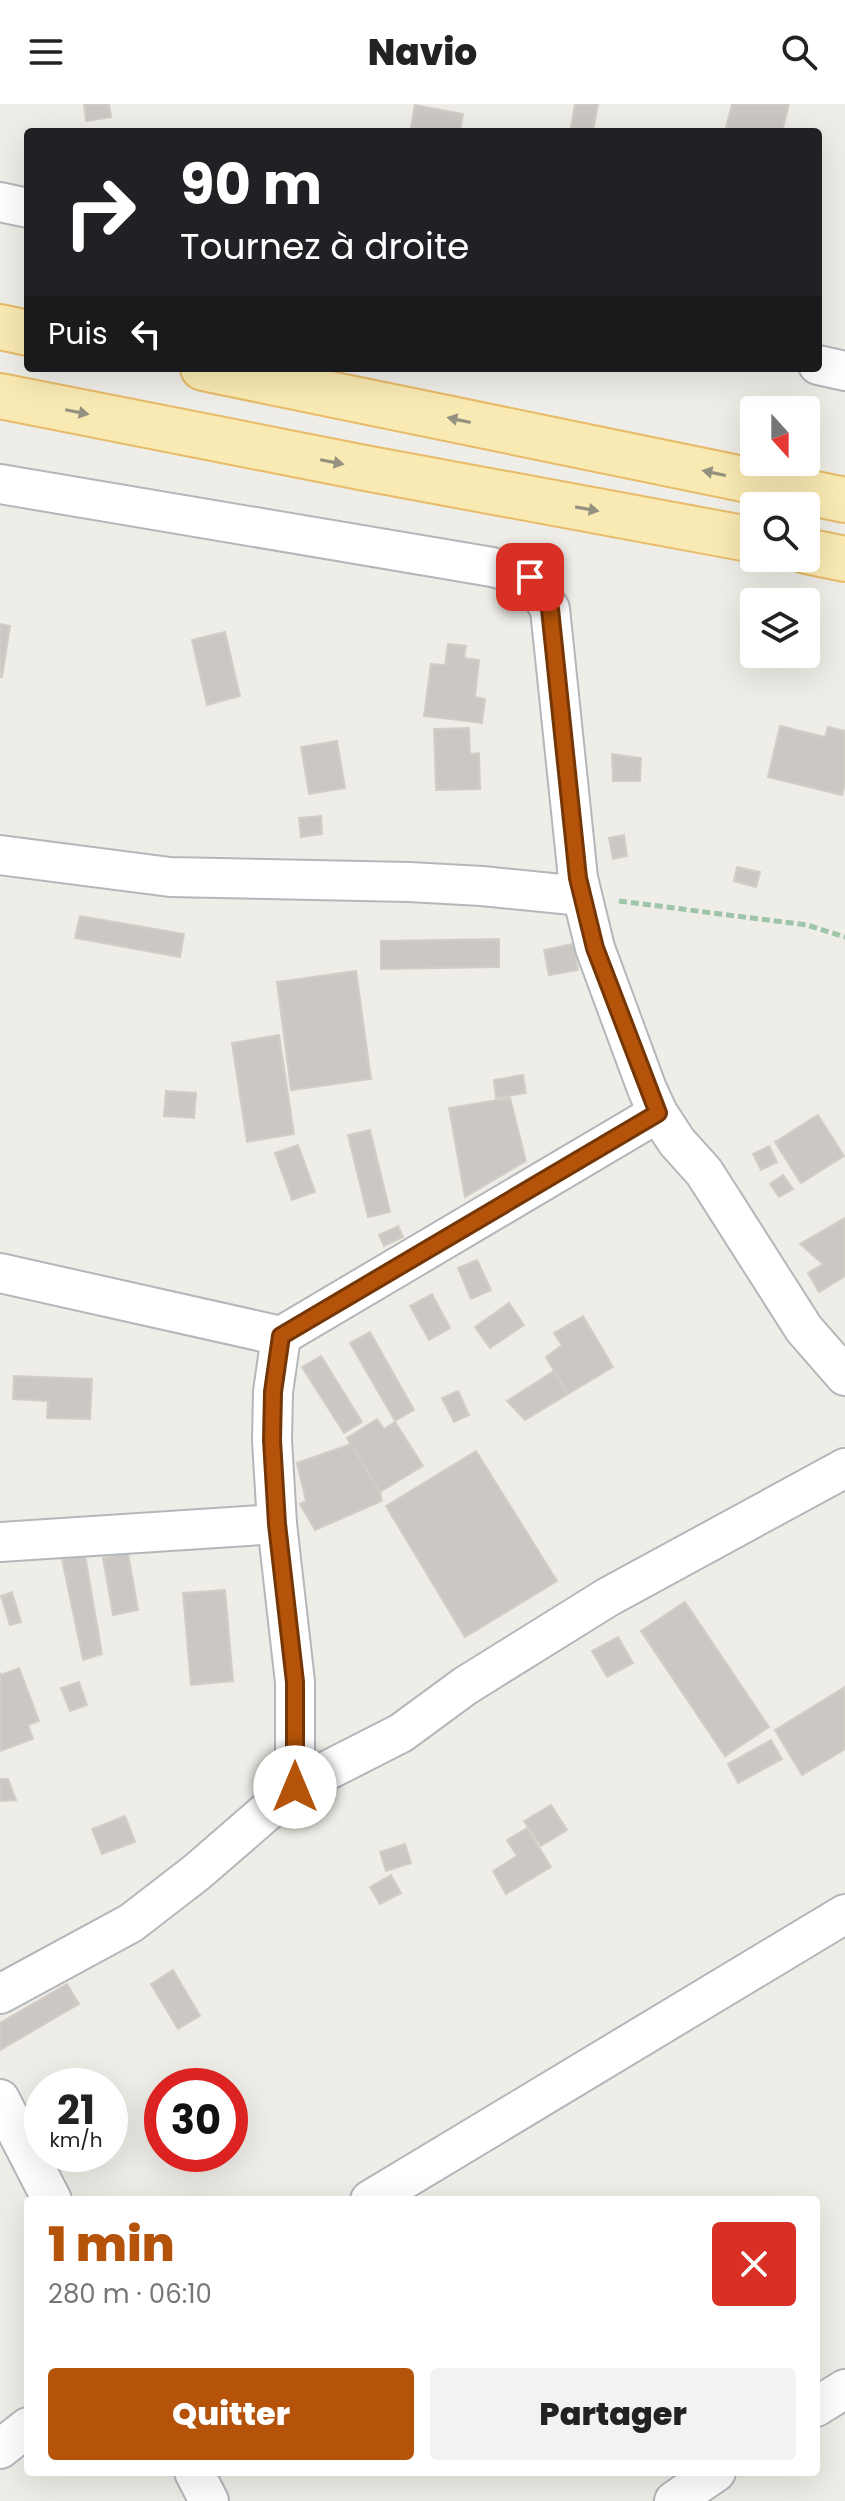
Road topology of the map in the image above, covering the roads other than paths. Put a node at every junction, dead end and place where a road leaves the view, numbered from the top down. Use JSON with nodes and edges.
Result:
{"nodes":[{"id":1,"x":0,"y":202,"type":"edge"},
{"id":2,"x":24,"y":207,"type":"edge"},
{"id":3,"x":0,"y":327,"type":"edge"},
{"id":4,"x":24,"y":332,"type":"edge"},
{"id":5,"x":822,"y":366,"type":"edge"},
{"id":6,"x":845,"y":371,"type":"edge"},
{"id":7,"x":222,"y":372,"type":"edge"},
{"id":8,"x":0,"y":396,"type":"edge"},
{"id":9,"x":0,"y":484,"type":"edge"},
{"id":10,"x":845,"y":500,"type":"edge"},
{"id":11,"x":740,"y":537,"type":"edge"},
{"id":12,"x":820,"y":554,"type":"edge"},
{"id":13,"x":845,"y":559,"type":"edge"},
{"id":14,"x":0,"y":855,"type":"edge"},
{"id":15,"x":582,"y":896,"type":"junction"},
{"id":16,"x":658,"y":1113,"type":"junction"},
{"id":17,"x":0,"y":1273,"type":"edge"},
{"id":18,"x":281,"y":1336,"type":"junction"},
{"id":19,"x":845,"y":1376,"type":"edge"},
{"id":20,"x":845,"y":1468,"type":"edge"},
{"id":21,"x":277,"y":1524,"type":"junction"},
{"id":22,"x":0,"y":1542,"type":"edge"},
{"id":23,"x":295,"y":1787,"type":"junction"},
{"id":24,"x":845,"y":1914,"type":"edge"},
{"id":25,"x":0,"y":1994,"type":"edge"},
{"id":26,"x":0,"y":2099,"type":"edge"},
{"id":27,"x":50,"y":2196,"type":"edge"},
{"id":28,"x":377,"y":2196,"type":"edge"},
{"id":29,"x":845,"y":2389,"type":"edge"},
{"id":30,"x":820,"y":2405,"type":"edge"},
{"id":31,"x":24,"y":2430,"type":"edge"},
{"id":32,"x":0,"y":2449,"type":"edge"},
{"id":33,"x":196,"y":2476,"type":"edge"},
{"id":34,"x":710,"y":2476,"type":"edge"},
{"id":35,"x":209,"y":2501,"type":"edge"},
{"id":36,"x":674,"y":2501,"type":"edge"}],
"edges":[{"from":1,"to":2,"type":"street"},
{"from":3,"to":4,"type":"main road"},
{"from":5,"to":6,"type":"street"},
{"from":10,"to":7,"type":"main road","one_way":true},
{"from":8,"to":11,"type":"main road","one_way":true},
{"from":9,"to":15,"type":"street"},
{"from":12,"to":13,"type":"main road"},
{"from":14,"to":15,"type":"street"},
{"from":15,"to":16,"type":"street"},
{"from":16,"to":18,"type":"street"},
{"from":16,"to":19,"type":"street"},
{"from":17,"to":18,"type":"street"},
{"from":18,"to":21,"type":"street"},
{"from":20,"to":23,"type":"street"},
{"from":21,"to":22,"type":"street"},
{"from":21,"to":23,"type":"street"},
{"from":23,"to":25,"type":"street"},
{"from":24,"to":28,"type":"street"},
{"from":26,"to":27,"type":"street"},
{"from":29,"to":30,"type":"street"},
{"from":31,"to":32,"type":"street"},
{"from":33,"to":35,"type":"street"},
{"from":34,"to":36,"type":"street"}]}
